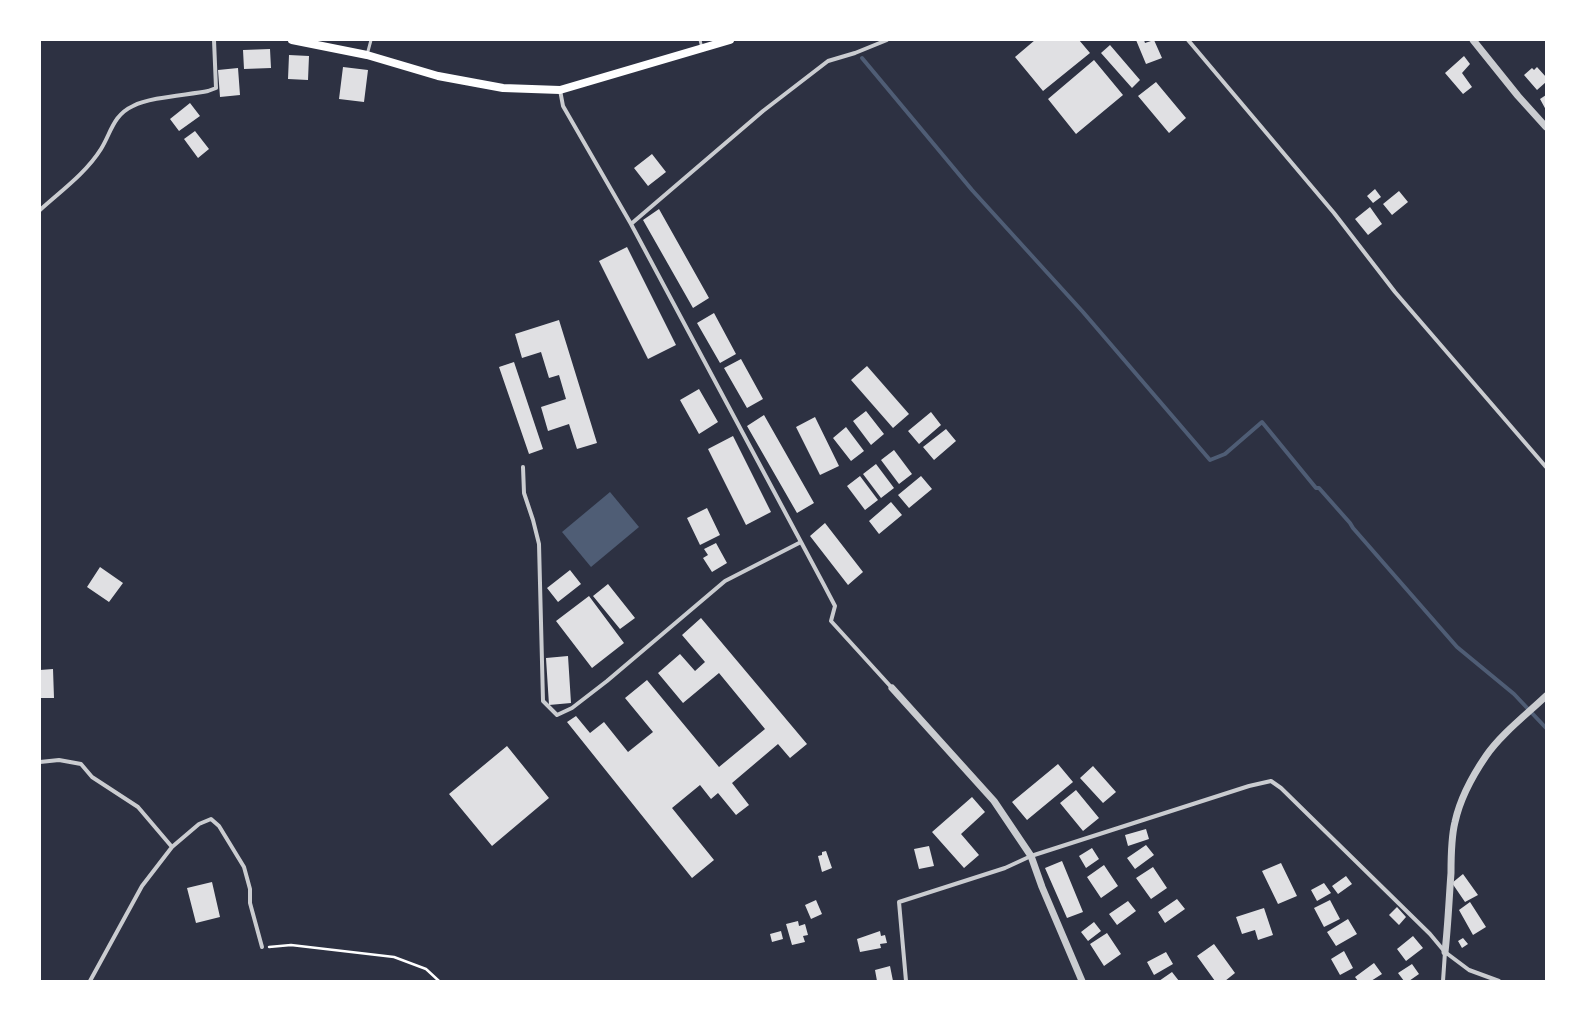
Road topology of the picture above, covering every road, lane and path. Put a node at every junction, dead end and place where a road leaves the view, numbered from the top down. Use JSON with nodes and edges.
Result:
{"nodes":[{"id":1,"x":214,"y":40,"type":"edge"},
{"id":2,"x":292,"y":40,"type":"edge"},
{"id":3,"x":371,"y":40,"type":"edge"},
{"id":4,"x":730,"y":40,"type":"edge"},
{"id":5,"x":887,"y":40,"type":"edge"},
{"id":6,"x":1188,"y":40,"type":"edge"},
{"id":7,"x":1474,"y":40,"type":"edge"},
{"id":8,"x":701,"y":44,"type":"edge"},
{"id":9,"x":367,"y":55,"type":"junction"},
{"id":10,"x":560,"y":90,"type":"junction"},
{"id":11,"x":1546,"y":127,"type":"edge"},
{"id":12,"x":40,"y":210,"type":"edge"},
{"id":13,"x":631,"y":224,"type":"junction"},
{"id":14,"x":523,"y":467,"type":"dead end"},
{"id":15,"x":1546,"y":467,"type":"edge"},
{"id":16,"x":802,"y":542,"type":"junction"},
{"id":17,"x":892,"y":688,"type":"joint"},
{"id":18,"x":1546,"y":696,"type":"edge"},
{"id":19,"x":40,"y":762,"type":"edge"},
{"id":20,"x":172,"y":848,"type":"junction"},
{"id":21,"x":1032,"y":856,"type":"junction"},
{"id":22,"x":262,"y":947,"type":"joint"},
{"id":23,"x":1445,"y":952,"type":"junction"},
{"id":24,"x":90,"y":981,"type":"edge"},
{"id":25,"x":439,"y":981,"type":"edge"},
{"id":26,"x":906,"y":981,"type":"edge"},
{"id":27,"x":1082,"y":981,"type":"edge"},
{"id":28,"x":1443,"y":981,"type":"edge"},
{"id":29,"x":1499,"y":981,"type":"edge"}],
"edges":[{"from":1,"to":12,"type":"street"},
{"from":2,"to":9,"type":"main road"},
{"from":3,"to":9,"type":"lane"},
{"from":4,"to":8,"type":"main road"},
{"from":5,"to":13,"type":"street"},
{"from":6,"to":15,"type":"street"},
{"from":7,"to":11,"type":"street"},
{"from":8,"to":10,"type":"main road"},
{"from":9,"to":10,"type":"main road"},
{"from":10,"to":13,"type":"street"},
{"from":13,"to":16,"type":"street"},
{"from":14,"to":16,"type":"street"},
{"from":16,"to":17,"type":"street"},
{"from":17,"to":21,"type":"street"},
{"from":18,"to":23,"type":"street"},
{"from":19,"to":20,"type":"street"},
{"from":20,"to":22,"type":"street"},
{"from":20,"to":24,"type":"street"},
{"from":21,"to":23,"type":"street"},
{"from":21,"to":26,"type":"street"},
{"from":21,"to":27,"type":"street"},
{"from":22,"to":25,"type":"path"},
{"from":23,"to":28,"type":"street"},
{"from":23,"to":29,"type":"street"}]}
